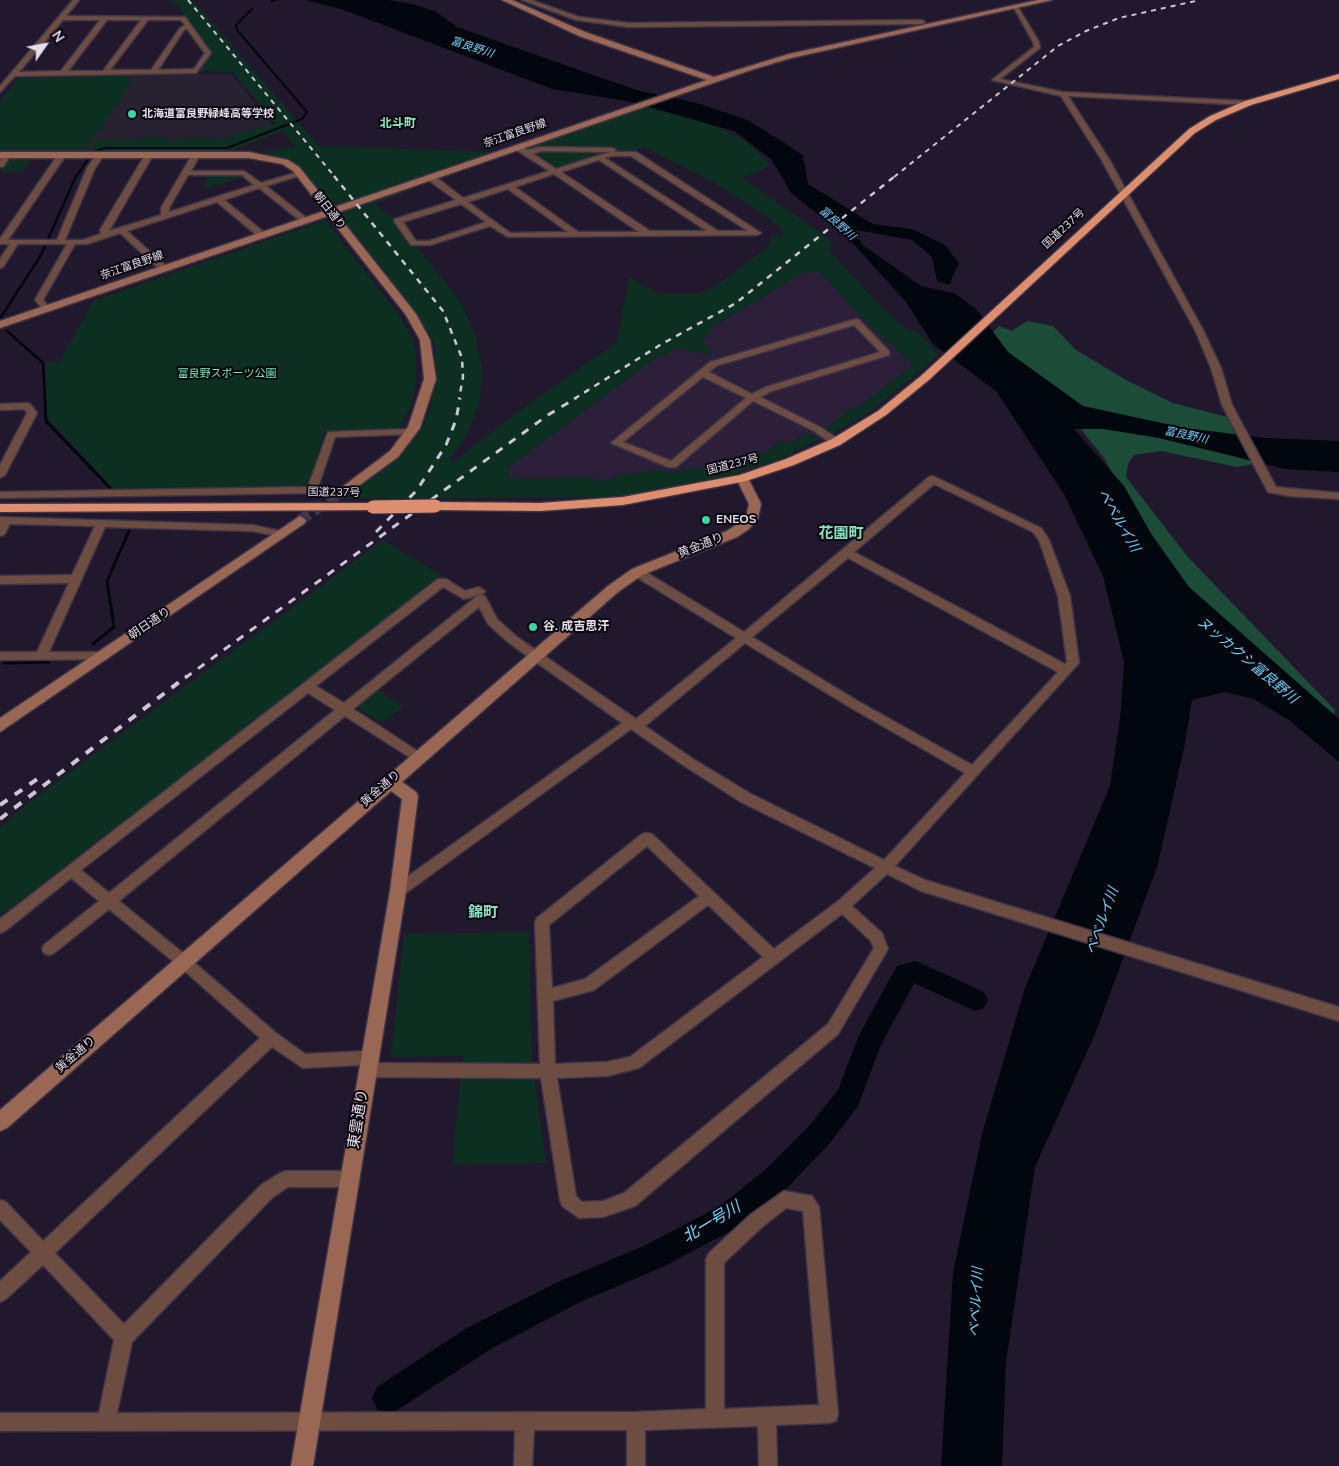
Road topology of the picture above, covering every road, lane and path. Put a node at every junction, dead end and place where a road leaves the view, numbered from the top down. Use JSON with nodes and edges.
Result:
{"nodes":[{"id":1,"x":76,"y":0,"type":"edge"},
{"id":2,"x":506,"y":0,"type":"edge"},
{"id":3,"x":525,"y":0,"type":"edge"},
{"id":4,"x":1048,"y":0,"type":"edge"},
{"id":5,"x":1015,"y":7,"type":"junction"},
{"id":6,"x":61,"y":18,"type":"junction"},
{"id":7,"x":105,"y":18,"type":"junction"},
{"id":8,"x":146,"y":18,"type":"junction"},
{"id":9,"x":578,"y":19,"type":"junction"},
{"id":10,"x":922,"y":22,"type":"dead end"},
{"id":11,"x":866,"y":23,"type":"junction"},
{"id":12,"x":558,"y":25,"type":"junction"},
{"id":13,"x":188,"y":26,"type":"junction"},
{"id":14,"x":886,"y":35,"type":"junction"},
{"id":15,"x":153,"y":72,"type":"junction"},
{"id":16,"x":105,"y":73,"type":"junction"},
{"id":17,"x":62,"y":74,"type":"junction"},
{"id":18,"x":12,"y":76,"type":"junction"},
{"id":19,"x":1339,"y":76,"type":"edge"},
{"id":20,"x":0,"y":78,"type":"edge"},
{"id":21,"x":713,"y":80,"type":"junction"},
{"id":22,"x":0,"y":90,"type":"edge"},
{"id":23,"x":1063,"y":94,"type":"junction"},
{"id":24,"x":1248,"y":103,"type":"junction"},
{"id":25,"x":518,"y":146,"type":"junction"},
{"id":26,"x":528,"y":153,"type":"junction"},
{"id":27,"x":618,"y":154,"type":"junction"},
{"id":28,"x":4,"y":155,"type":"edge"},
{"id":29,"x":62,"y":155,"type":"junction"},
{"id":30,"x":100,"y":155,"type":"junction"},
{"id":31,"x":150,"y":155,"type":"junction"},
{"id":32,"x":196,"y":155,"type":"junction"},
{"id":33,"x":600,"y":158,"type":"junction"},
{"id":34,"x":0,"y":165,"type":"edge"},
{"id":35,"x":556,"y":172,"type":"junction"},
{"id":36,"x":185,"y":173,"type":"junction"},
{"id":37,"x":299,"y":173,"type":"junction"},
{"id":38,"x":430,"y":176,"type":"junction"},
{"id":39,"x":260,"y":185,"type":"junction"},
{"id":40,"x":509,"y":186,"type":"junction"},
{"id":41,"x":1124,"y":192,"type":"junction"},
{"id":42,"x":218,"y":199,"type":"junction"},
{"id":43,"x":462,"y":201,"type":"junction"},
{"id":44,"x":330,"y":211,"type":"junction"},
{"id":45,"x":164,"y":217,"type":"junction"},
{"id":46,"x":305,"y":220,"type":"junction"},
{"id":47,"x":491,"y":223,"type":"junction"},
{"id":48,"x":122,"y":231,"type":"junction"},
{"id":49,"x":716,"y":233,"type":"junction"},
{"id":50,"x":262,"y":234,"type":"junction"},
{"id":51,"x":576,"y":234,"type":"junction"},
{"id":52,"x":647,"y":234,"type":"junction"},
{"id":53,"x":106,"y":236,"type":"junction"},
{"id":54,"x":1,"y":242,"type":"edge"},
{"id":55,"x":16,"y":242,"type":"junction"},
{"id":56,"x":60,"y":242,"type":"junction"},
{"id":57,"x":72,"y":243,"type":"junction"},
{"id":58,"x":0,"y":265,"type":"edge"},
{"id":59,"x":163,"y":268,"type":"junction"},
{"id":60,"x":46,"y":309,"type":"junction"},
{"id":61,"x":0,"y":325,"type":"edge"},
{"id":62,"x":703,"y":372,"type":"junction"},
{"id":63,"x":753,"y":397,"type":"junction"},
{"id":64,"x":0,"y":407,"type":"edge"},
{"id":65,"x":410,"y":432,"type":"junction"},
{"id":66,"x":836,"y":442,"type":"junction"},
{"id":67,"x":0,"y":475,"type":"edge"},
{"id":68,"x":742,"y":478,"type":"junction"},
{"id":69,"x":339,"y":494,"type":"tunnel mouth"},
{"id":70,"x":0,"y":495,"type":"edge"},
{"id":71,"x":1339,"y":496,"type":"edge"},
{"id":72,"x":0,"y":508,"type":"edge"},
{"id":73,"x":3,"y":520,"type":"edge"},
{"id":74,"x":300,"y":520,"type":"tunnel mouth"},
{"id":75,"x":102,"y":522,"type":"junction"},
{"id":76,"x":0,"y":533,"type":"edge"},
{"id":77,"x":281,"y":534,"type":"junction"},
{"id":78,"x":847,"y":553,"type":"junction"},
{"id":79,"x":637,"y":572,"type":"junction"},
{"id":80,"x":0,"y":580,"type":"edge"},
{"id":81,"x":74,"y":580,"type":"junction"},
{"id":82,"x":479,"y":591,"type":"dead end"},
{"id":83,"x":745,"y":638,"type":"junction"},
{"id":84,"x":0,"y":656,"type":"edge"},
{"id":85,"x":41,"y":656,"type":"junction"},
{"id":86,"x":103,"y":656,"type":"junction"},
{"id":87,"x":536,"y":656,"type":"junction"},
{"id":88,"x":1065,"y":670,"type":"junction"},
{"id":89,"x":307,"y":686,"type":"junction"},
{"id":90,"x":344,"y":708,"type":"junction"},
{"id":91,"x":633,"y":725,"type":"junction"},
{"id":92,"x":0,"y":726,"type":"edge"},
{"id":93,"x":418,"y":757,"type":"junction"},
{"id":94,"x":972,"y":771,"type":"junction"},
{"id":95,"x":390,"y":782,"type":"junction"},
{"id":96,"x":886,"y":867,"type":"junction"},
{"id":97,"x":71,"y":870,"type":"junction"},
{"id":98,"x":398,"y":891,"type":"junction"},
{"id":99,"x":709,"y":897,"type":"junction"},
{"id":100,"x":108,"y":901,"type":"junction"},
{"id":101,"x":842,"y":906,"type":"junction"},
{"id":102,"x":0,"y":927,"type":"edge"},
{"id":103,"x":49,"y":949,"type":"dead end"},
{"id":104,"x":773,"y":958,"type":"junction"},
{"id":105,"x":184,"y":962,"type":"junction"},
{"id":106,"x":545,"y":996,"type":"junction"},
{"id":107,"x":1339,"y":1014,"type":"edge"},
{"id":108,"x":271,"y":1038,"type":"junction"},
{"id":109,"x":368,"y":1064,"type":"junction"},
{"id":110,"x":548,"y":1071,"type":"junction"},
{"id":111,"x":0,"y":1122,"type":"edge"},
{"id":112,"x":349,"y":1179,"type":"junction"},
{"id":113,"x":0,"y":1208,"type":"edge"},
{"id":114,"x":43,"y":1253,"type":"junction"},
{"id":115,"x":0,"y":1292,"type":"edge"},
{"id":116,"x":124,"y":1337,"type":"junction"},
{"id":117,"x":714,"y":1418,"type":"junction"},
{"id":118,"x":767,"y":1418,"type":"junction"},
{"id":119,"x":525,"y":1420,"type":"junction"},
{"id":120,"x":106,"y":1421,"type":"junction"},
{"id":121,"x":310,"y":1421,"type":"junction"},
{"id":122,"x":636,"y":1421,"type":"junction"},
{"id":123,"x":0,"y":1422,"type":"edge"},
{"id":124,"x":302,"y":1466,"type":"edge"},
{"id":125,"x":523,"y":1466,"type":"edge"},
{"id":126,"x":636,"y":1466,"type":"edge"},
{"id":127,"x":768,"y":1466,"type":"edge"}],
"edges":[{"from":1,"to":6,"type":"street"},
{"from":2,"to":12,"type":"street"},
{"from":3,"to":9,"type":"street"},
{"from":4,"to":5,"type":"street","name":"奈江富良野線"},
{"from":5,"to":14,"type":"street","name":"奈江富良野線"},
{"from":5,"to":23,"type":"street"},
{"from":6,"to":7,"type":"street"},
{"from":6,"to":18,"type":"street"},
{"from":7,"to":8,"type":"street"},
{"from":7,"to":17,"type":"street"},
{"from":8,"to":13,"type":"street"},
{"from":8,"to":16,"type":"street"},
{"from":9,"to":11,"type":"street"},
{"from":9,"to":12,"type":"street"},
{"from":10,"to":11,"type":"street"},
{"from":11,"to":14,"type":"street"},
{"from":12,"to":21,"type":"street"},
{"from":13,"to":15,"type":"street"},
{"from":13,"to":15,"type":"street"},
{"from":14,"to":21,"type":"street","name":"奈江富良野線"},
{"from":15,"to":16,"type":"street"},
{"from":16,"to":17,"type":"street"},
{"from":17,"to":18,"type":"street"},
{"from":18,"to":20,"type":"street"},
{"from":18,"to":22,"type":"street"},
{"from":19,"to":24,"type":"highway","name":"国道237号"},
{"from":21,"to":25,"type":"street","name":"奈江富良野線"},
{"from":23,"to":24,"type":"street"},
{"from":23,"to":41,"type":"street"},
{"from":24,"to":41,"type":"highway","name":"国道237号"},
{"from":25,"to":26,"type":"street"},
{"from":25,"to":38,"type":"street","name":"奈江富良野線"},
{"from":26,"to":27,"type":"street"},
{"from":26,"to":35,"type":"street"},
{"from":27,"to":33,"type":"street"},
{"from":27,"to":49,"type":"street"},
{"from":28,"to":29,"type":"street","name":"朝日通り"},
{"from":28,"to":34,"type":"street"},
{"from":29,"to":30,"type":"street","name":"朝日通り"},
{"from":29,"to":54,"type":"street"},
{"from":30,"to":31,"type":"street","name":"朝日通り"},
{"from":30,"to":56,"type":"street"},
{"from":31,"to":32,"type":"street","name":"朝日通り"},
{"from":31,"to":53,"type":"street"},
{"from":32,"to":36,"type":"street"},
{"from":32,"to":37,"type":"street","name":"朝日通り"},
{"from":33,"to":35,"type":"street"},
{"from":33,"to":49,"type":"street"},
{"from":35,"to":40,"type":"street"},
{"from":35,"to":52,"type":"street"},
{"from":36,"to":39,"type":"street"},
{"from":36,"to":45,"type":"street"},
{"from":37,"to":39,"type":"street"},
{"from":37,"to":44,"type":"street","name":"朝日通り"},
{"from":38,"to":43,"type":"street"},
{"from":38,"to":44,"type":"street","name":"奈江富良野線"},
{"from":39,"to":42,"type":"street"},
{"from":39,"to":46,"type":"street"},
{"from":40,"to":43,"type":"street"},
{"from":40,"to":51,"type":"street"},
{"from":41,"to":66,"type":"highway","name":"国道237号"},
{"from":41,"to":71,"type":"street"},
{"from":42,"to":45,"type":"street"},
{"from":42,"to":50,"type":"street"},
{"from":43,"to":47,"type":"street"},
{"from":43,"to":47,"type":"street"},
{"from":44,"to":46,"type":"street","name":"奈江富良野線"},
{"from":44,"to":65,"type":"street","name":"朝日通り"},
{"from":45,"to":48,"type":"street"},
{"from":46,"to":50,"type":"street","name":"奈江富良野線"},
{"from":47,"to":51,"type":"street"},
{"from":48,"to":53,"type":"street"},
{"from":48,"to":59,"type":"street"},
{"from":49,"to":52,"type":"street"},
{"from":50,"to":59,"type":"street","name":"奈江富良野線"},
{"from":51,"to":52,"type":"street"},
{"from":53,"to":57,"type":"street"},
{"from":54,"to":55,"type":"street"},
{"from":55,"to":56,"type":"street"},
{"from":55,"to":58,"type":"street"},
{"from":56,"to":57,"type":"street"},
{"from":57,"to":60,"type":"street"},
{"from":59,"to":60,"type":"street","name":"奈江富良野線"},
{"from":60,"to":61,"type":"street","name":"奈江富良野線"},
{"from":62,"to":63,"type":"street"},
{"from":62,"to":63,"type":"street"},
{"from":62,"to":63,"type":"street"},
{"from":63,"to":66,"type":"street"},
{"from":64,"to":67,"type":"street"},
{"from":65,"to":69,"type":"street","name":"朝日通り"},
{"from":65,"to":70,"type":"street"},
{"from":66,"to":68,"type":"highway","name":"国道237号"},
{"from":68,"to":72,"type":"highway","name":"国道237号","bridge":true},
{"from":68,"to":79,"type":"street","name":"黄金通り"},
{"from":73,"to":75,"type":"street"},
{"from":73,"to":76,"type":"street"},
{"from":74,"to":77,"type":"street","name":"朝日通り"},
{"from":75,"to":77,"type":"street"},
{"from":75,"to":81,"type":"street"},
{"from":77,"to":86,"type":"street","name":"朝日通り"},
{"from":78,"to":83,"type":"street"},
{"from":78,"to":88,"type":"street"},
{"from":78,"to":88,"type":"street"},
{"from":79,"to":83,"type":"street"},
{"from":79,"to":87,"type":"street","name":"黄金通り"},
{"from":80,"to":81,"type":"street"},
{"from":81,"to":85,"type":"street"},
{"from":82,"to":89,"type":"street"},
{"from":83,"to":91,"type":"street"},
{"from":83,"to":94,"type":"street"},
{"from":84,"to":85,"type":"street"},
{"from":85,"to":86,"type":"street"},
{"from":86,"to":92,"type":"street","name":"朝日通り"},
{"from":87,"to":90,"type":"street"},
{"from":87,"to":91,"type":"street"},
{"from":87,"to":93,"type":"street","name":"黄金通り"},
{"from":88,"to":94,"type":"street"},
{"from":89,"to":90,"type":"street"},
{"from":89,"to":97,"type":"street"},
{"from":90,"to":93,"type":"street"},
{"from":90,"to":100,"type":"street"},
{"from":91,"to":96,"type":"street"},
{"from":91,"to":98,"type":"street"},
{"from":93,"to":95,"type":"street","name":"黄金通り"},
{"from":94,"to":96,"type":"street"},
{"from":95,"to":98,"type":"street","name":"東雲通り"},
{"from":95,"to":105,"type":"street","name":"黄金通り"},
{"from":96,"to":101,"type":"street"},
{"from":96,"to":107,"type":"street"},
{"from":97,"to":100,"type":"street"},
{"from":97,"to":102,"type":"street"},
{"from":98,"to":109,"type":"street","name":"東雲通り"},
{"from":99,"to":104,"type":"street"},
{"from":99,"to":106,"type":"street"},
{"from":99,"to":106,"type":"street"},
{"from":100,"to":103,"type":"street"},
{"from":100,"to":105,"type":"street"},
{"from":101,"to":104,"type":"street"},
{"from":101,"to":110,"type":"street"},
{"from":104,"to":110,"type":"street"},
{"from":105,"to":108,"type":"street"},
{"from":105,"to":111,"type":"street","name":"黄金通り"},
{"from":106,"to":110,"type":"street"},
{"from":108,"to":109,"type":"street"},
{"from":108,"to":114,"type":"street"},
{"from":109,"to":110,"type":"street"},
{"from":109,"to":112,"type":"street","name":"東雲通り"},
{"from":112,"to":116,"type":"street"},
{"from":112,"to":121,"type":"street","name":"東雲通り"},
{"from":113,"to":114,"type":"street"},
{"from":114,"to":115,"type":"street"},
{"from":114,"to":116,"type":"street"},
{"from":116,"to":120,"type":"street"},
{"from":117,"to":118,"type":"street"},
{"from":117,"to":118,"type":"street"},
{"from":117,"to":122,"type":"street"},
{"from":118,"to":127,"type":"street"},
{"from":119,"to":121,"type":"street"},
{"from":119,"to":122,"type":"street"},
{"from":119,"to":125,"type":"street"},
{"from":120,"to":121,"type":"street"},
{"from":120,"to":123,"type":"street"},
{"from":121,"to":124,"type":"street","name":"東雲通り"},
{"from":122,"to":126,"type":"street"}]}
